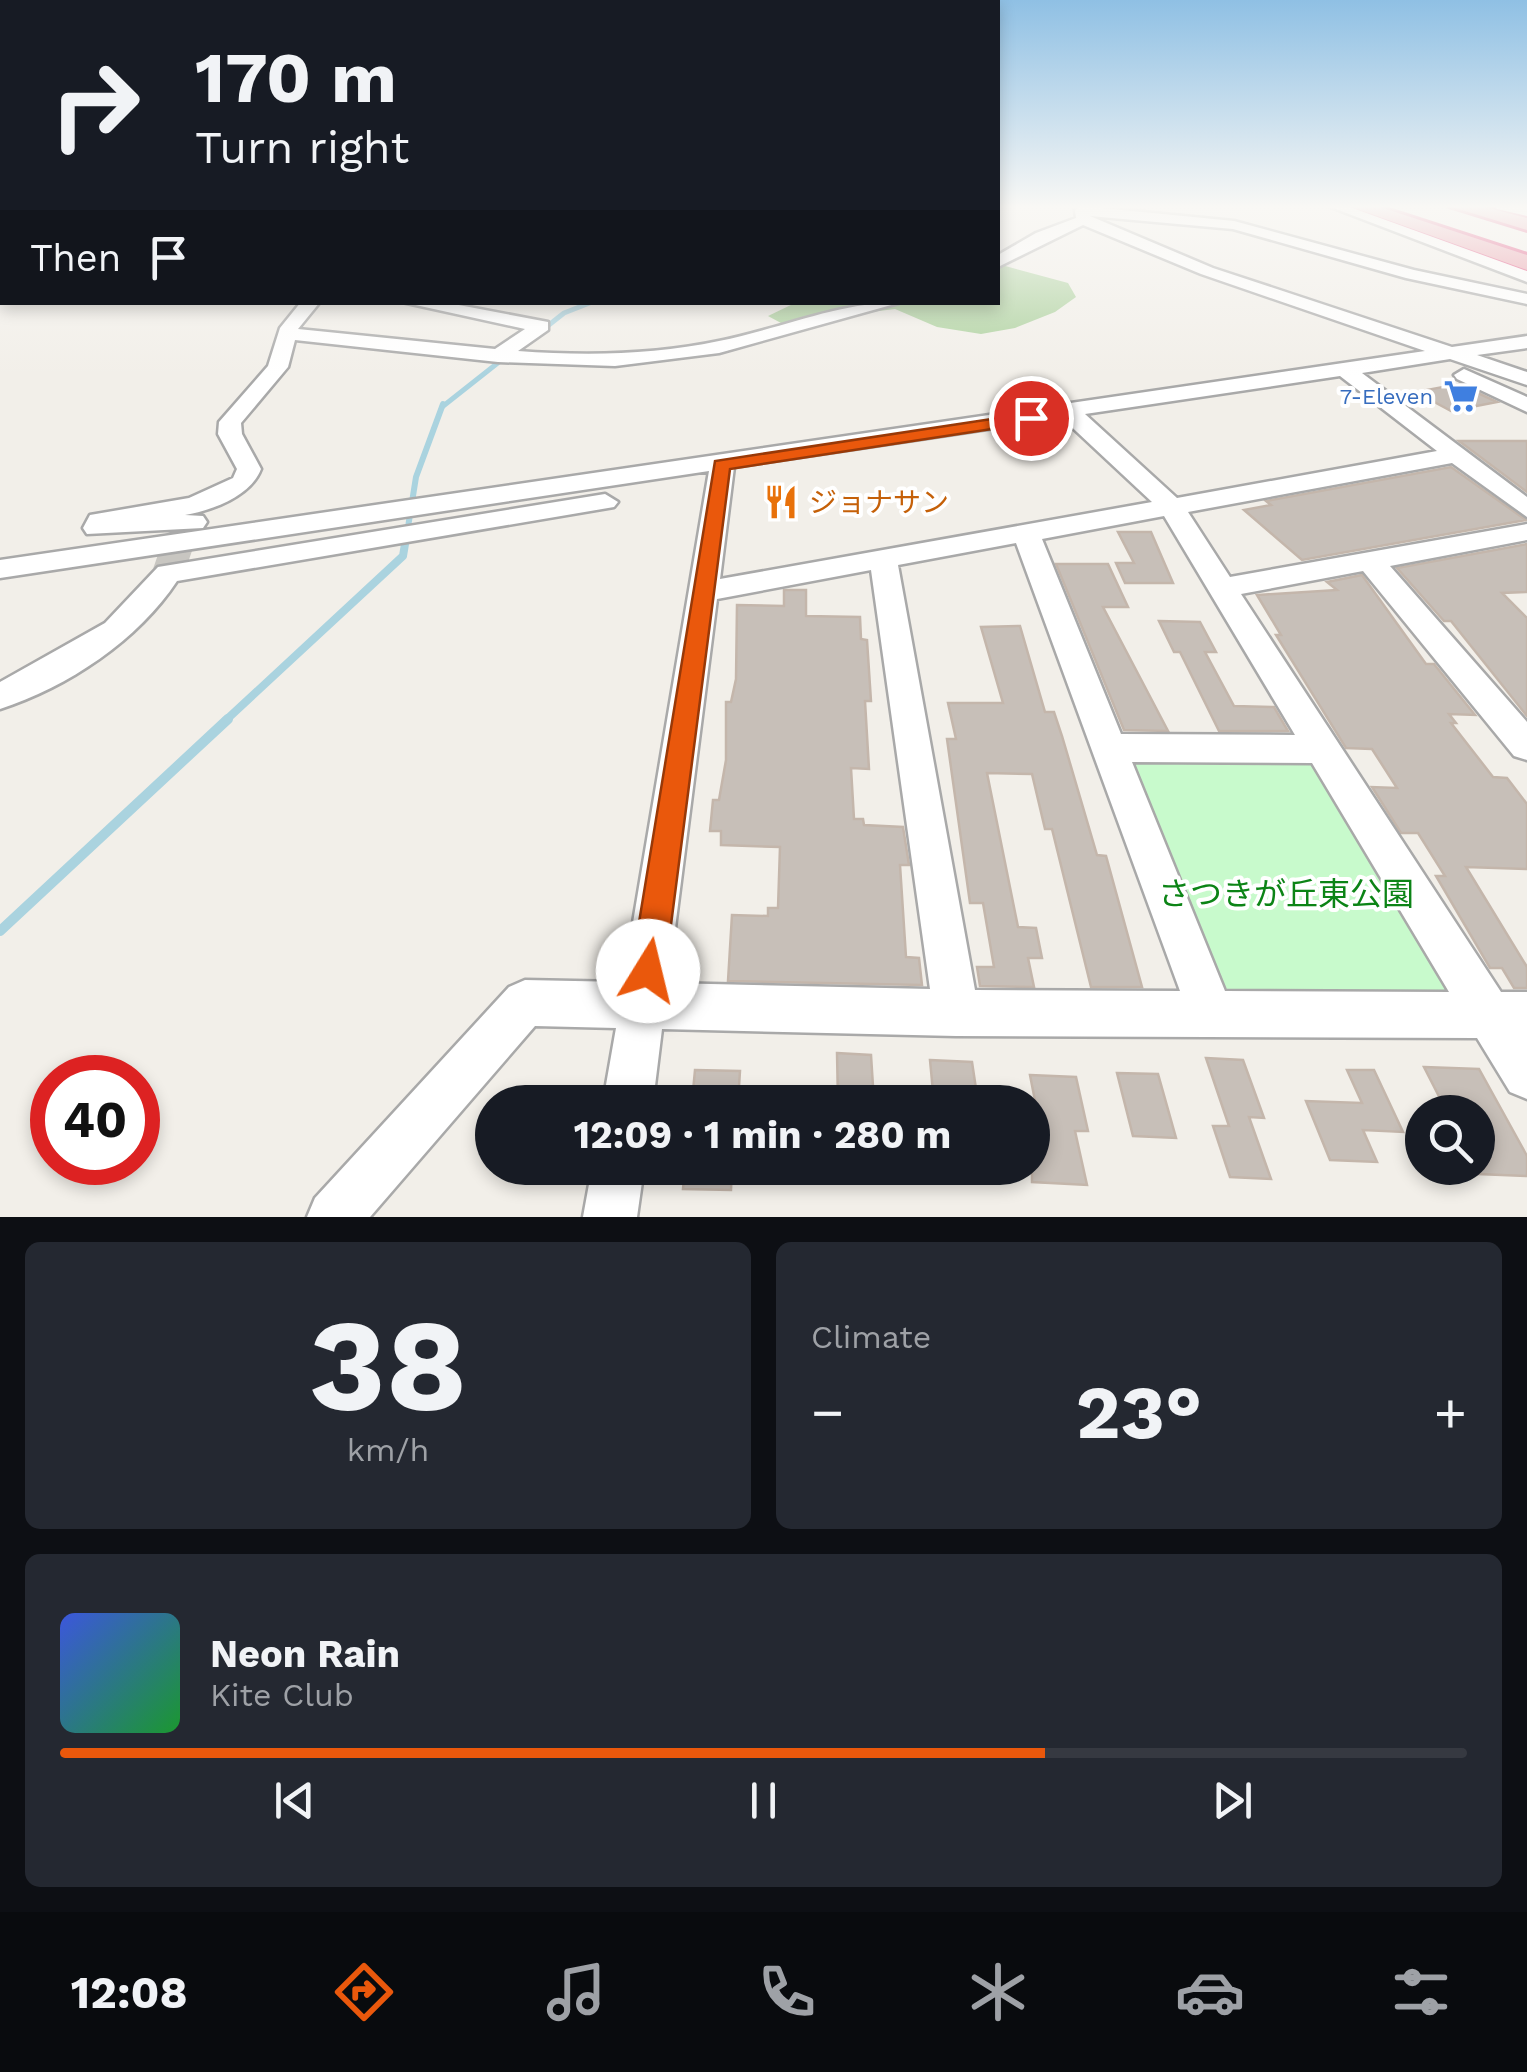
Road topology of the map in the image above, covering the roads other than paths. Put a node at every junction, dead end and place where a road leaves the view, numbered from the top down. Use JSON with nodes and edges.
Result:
{"nodes":[{"id":1,"x":1190,"y":263,"type":"edge"},
{"id":2,"x":1371,"y":263,"type":"edge"},
{"id":3,"x":1489,"y":263,"type":"edge"},
{"id":4,"x":1527,"y":277,"type":"edge"},
{"id":5,"x":1527,"y":299,"type":"edge"},
{"id":6,"x":309,"y":305,"type":"edge"},
{"id":7,"x":427,"y":305,"type":"edge"},
{"id":8,"x":880,"y":305,"type":"edge"},
{"id":9,"x":287,"y":334,"type":"junction"},
{"id":10,"x":1527,"y":342,"type":"edge"},
{"id":11,"x":507,"y":356,"type":"junction"},
{"id":12,"x":1442,"y":356,"type":"junction"},
{"id":13,"x":1345,"y":370,"type":"junction"},
{"id":14,"x":1527,"y":379,"type":"edge"},
{"id":15,"x":1527,"y":405,"type":"edge"},
{"id":16,"x":1070,"y":413,"type":"junction"},
{"id":17,"x":1456,"y":455,"type":"junction"},
{"id":18,"x":722,"y":464,"type":"junction"},
{"id":19,"x":660,"y":474,"type":"junction"},
{"id":20,"x":1171,"y":506,"type":"junction"},
{"id":21,"x":1527,"y":509,"type":"edge"},
{"id":22,"x":250,"y":532,"type":"junction"},
{"id":23,"x":1026,"y":533,"type":"junction"},
{"id":24,"x":1516,"y":534,"type":"edge"},
{"id":25,"x":1527,"y":555,"type":"edge"},
{"id":26,"x":883,"y":558,"type":"junction"},
{"id":27,"x":1370,"y":562,"type":"junction"},
{"id":28,"x":0,"y":569,"type":"edge"},
{"id":29,"x":1222,"y":588,"type":"junction"},
{"id":30,"x":706,"y":590,"type":"junction"},
{"id":31,"x":0,"y":696,"type":"edge"},
{"id":32,"x":1527,"y":746,"type":"edge"},
{"id":33,"x":1108,"y":748,"type":"junction"},
{"id":34,"x":1323,"y":749,"type":"junction"},
{"id":35,"x":642,"y":1009,"type":"junction"},
{"id":36,"x":956,"y":1013,"type":"junction"},
{"id":37,"x":1211,"y":1013,"type":"junction"},
{"id":38,"x":1508,"y":1015,"type":"edge"},
{"id":39,"x":1527,"y":1075,"type":"edge"},
{"id":40,"x":631,"y":1085,"type":"edge"},
{"id":41,"x":615,"y":1185,"type":"edge"},
{"id":42,"x":334,"y":1217,"type":"edge"},
{"id":43,"x":610,"y":1217,"type":"edge"}],
"edges":[{"from":1,"to":12,"type":"street"},
{"from":2,"to":5,"type":"street"},
{"from":3,"to":4,"type":"street"},
{"from":6,"to":9,"type":"street"},
{"from":7,"to":11,"type":"street"},
{"from":8,"to":11,"type":"street"},
{"from":9,"to":11,"type":"street"},
{"from":9,"to":22,"type":"street"},
{"from":10,"to":12,"type":"street"},
{"from":12,"to":13,"type":"street"},
{"from":12,"to":14,"type":"street"},
{"from":12,"to":15,"type":"street"},
{"from":13,"to":16,"type":"street"},
{"from":13,"to":17,"type":"street"},
{"from":16,"to":18,"type":"street"},
{"from":16,"to":20,"type":"street"},
{"from":17,"to":20,"type":"street"},
{"from":17,"to":21,"type":"street"},
{"from":18,"to":19,"type":"street"},
{"from":18,"to":30,"type":"street"},
{"from":19,"to":22,"type":"street"},
{"from":19,"to":31,"type":"street"},
{"from":20,"to":23,"type":"street"},
{"from":20,"to":29,"type":"street"},
{"from":22,"to":28,"type":"street"},
{"from":23,"to":26,"type":"street"},
{"from":23,"to":33,"type":"street"},
{"from":24,"to":25,"type":"street"},
{"from":24,"to":27,"type":"street"},
{"from":26,"to":30,"type":"street"},
{"from":26,"to":36,"type":"street"},
{"from":27,"to":29,"type":"street"},
{"from":27,"to":32,"type":"street"},
{"from":29,"to":34,"type":"street"},
{"from":30,"to":35,"type":"street"},
{"from":33,"to":34,"type":"street"},
{"from":33,"to":37,"type":"street"},
{"from":34,"to":38,"type":"street"},
{"from":35,"to":36,"type":"street"},
{"from":35,"to":40,"type":"street"},
{"from":35,"to":42,"type":"street"},
{"from":36,"to":37,"type":"street"},
{"from":37,"to":38,"type":"street"},
{"from":38,"to":39,"type":"street"},
{"from":41,"to":43,"type":"street"}]}
